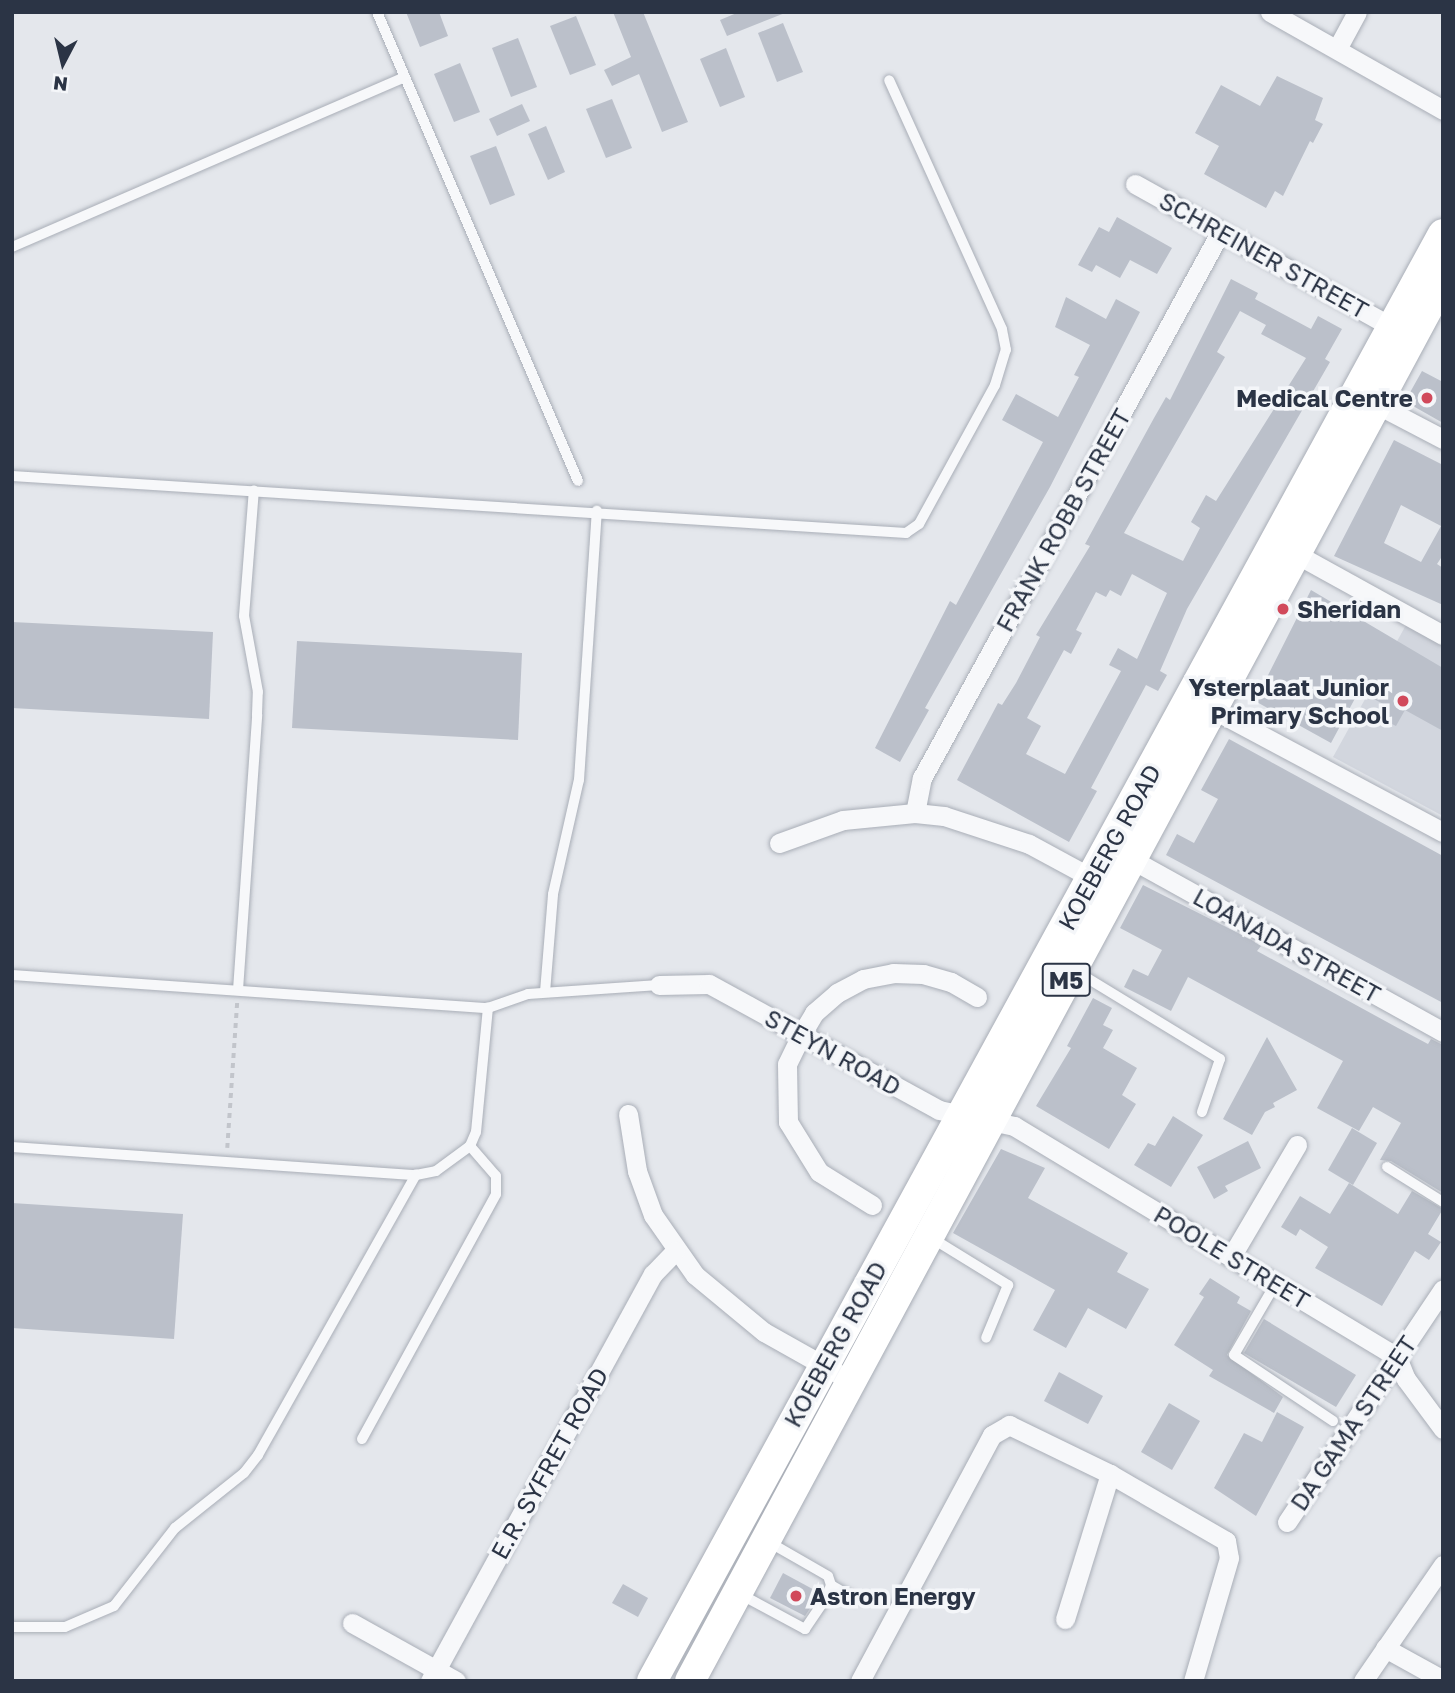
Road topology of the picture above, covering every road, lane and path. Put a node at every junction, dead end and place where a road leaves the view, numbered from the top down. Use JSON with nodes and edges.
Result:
{"nodes":[{"id":1,"x":377,"y":12,"type":"edge"},
{"id":2,"x":1270,"y":12,"type":"edge"},
{"id":3,"x":1357,"y":12,"type":"edge"},
{"id":4,"x":1337,"y":49,"type":"junction"},
{"id":5,"x":403,"y":78,"type":"junction"},
{"id":6,"x":888,"y":80,"type":"dead end"},
{"id":7,"x":1443,"y":110,"type":"edge"},
{"id":8,"x":1135,"y":184,"type":"dead end"},
{"id":9,"x":1221,"y":231,"type":"junction"},
{"id":10,"x":1441,"y":241,"type":"edge"},
{"id":11,"x":12,"y":247,"type":"edge"},
{"id":12,"x":1443,"y":280,"type":"edge"},
{"id":13,"x":1392,"y":327,"type":"junction"},
{"id":14,"x":1376,"y":404,"type":"junction"},
{"id":15,"x":1443,"y":439,"type":"edge"},
{"id":16,"x":12,"y":476,"type":"edge"},
{"id":17,"x":578,"y":481,"type":"dead end"},
{"id":18,"x":254,"y":490,"type":"junction"},
{"id":19,"x":597,"y":511,"type":"junction"},
{"id":20,"x":1285,"y":548,"type":"junction"},
{"id":21,"x":1443,"y":635,"type":"edge"},
{"id":22,"x":1201,"y":703,"type":"junction"},
{"id":23,"x":915,"y":813,"type":"junction"},
{"id":24,"x":1443,"y":832,"type":"edge"},
{"id":25,"x":779,"y":843,"type":"dead end"},
{"id":26,"x":1131,"y":859,"type":"junction"},
{"id":27,"x":1092,"y":878,"type":"junction"},
{"id":28,"x":1072,"y":969,"type":"junction"},
{"id":29,"x":12,"y":975,"type":"edge"},
{"id":30,"x":659,"y":985,"type":"joint"},
{"id":31,"x":238,"y":990,"type":"junction"},
{"id":32,"x":545,"y":992,"type":"junction"},
{"id":33,"x":977,"y":998,"type":"dead end"},
{"id":34,"x":488,"y":1008,"type":"junction"},
{"id":35,"x":1443,"y":1032,"type":"edge"},
{"id":36,"x":801,"y":1035,"type":"junction"},
{"id":37,"x":1202,"y":1112,"type":"dead end"},
{"id":38,"x":628,"y":1114,"type":"dead end"},
{"id":39,"x":960,"y":1115,"type":"junction"},
{"id":40,"x":991,"y":1121,"type":"junction"},
{"id":41,"x":1297,"y":1145,"type":"dead end"},
{"id":42,"x":470,"y":1146,"type":"junction"},
{"id":43,"x":12,"y":1147,"type":"edge"},
{"id":44,"x":226,"y":1161,"type":"junction"},
{"id":45,"x":1387,"y":1167,"type":"dead end"},
{"id":46,"x":416,"y":1175,"type":"junction"},
{"id":47,"x":1443,"y":1202,"type":"edge"},
{"id":48,"x":872,"y":1205,"type":"dead end"},
{"id":49,"x":930,"y":1237,"type":"junction"},
{"id":50,"x":675,"y":1251,"type":"junction"},
{"id":51,"x":1231,"y":1257,"type":"junction"},
{"id":52,"x":1276,"y":1283,"type":"junction"},
{"id":53,"x":1443,"y":1289,"type":"edge"},
{"id":54,"x":986,"y":1338,"type":"dead end"},
{"id":55,"x":1396,"y":1357,"type":"junction"},
{"id":56,"x":823,"y":1366,"type":"junction"},
{"id":57,"x":853,"y":1382,"type":"junction"},
{"id":58,"x":1332,"y":1421,"type":"dead end"},
{"id":59,"x":1442,"y":1425,"type":"edge"},
{"id":60,"x":362,"y":1439,"type":"dead end"},
{"id":61,"x":1110,"y":1474,"type":"junction"},
{"id":62,"x":1287,"y":1522,"type":"dead end"},
{"id":63,"x":766,"y":1541,"type":"junction"},
{"id":64,"x":1443,"y":1565,"type":"edge"},
{"id":65,"x":831,"y":1585,"type":"junction"},
{"id":66,"x":738,"y":1593,"type":"junction"},
{"id":67,"x":855,"y":1599,"type":"dead end"},
{"id":68,"x":1065,"y":1619,"type":"dead end"},
{"id":69,"x":352,"y":1623,"type":"dead end"},
{"id":70,"x":12,"y":1627,"type":"edge"},
{"id":71,"x":1385,"y":1648,"type":"junction"},
{"id":72,"x":433,"y":1675,"type":"edge"},
{"id":73,"x":1443,"y":1679,"type":"edge"},
{"id":74,"x":456,"y":1681,"type":"edge"},
{"id":75,"x":652,"y":1681,"type":"edge"},
{"id":76,"x":690,"y":1681,"type":"edge"},
{"id":77,"x":860,"y":1681,"type":"edge"},
{"id":78,"x":1193,"y":1681,"type":"edge"},
{"id":79,"x":1363,"y":1681,"type":"edge"}],
"edges":[{"from":1,"to":5,"type":"lane"},
{"from":2,"to":4,"type":"street"},
{"from":3,"to":4,"type":"street"},
{"from":4,"to":7,"type":"street"},
{"from":5,"to":11,"type":"lane"},
{"from":5,"to":17,"type":"lane"},
{"from":6,"to":19,"type":"lane"},
{"from":8,"to":9,"type":"street","name":"SCHREINER STREET"},
{"from":9,"to":13,"type":"street","name":"SCHREINER STREET"},
{"from":9,"to":23,"type":"street","name":"FRANK ROBB STREET"},
{"from":10,"to":13,"type":"main road","name":"KOEBERG ROAD","number":"M5"},
{"from":12,"to":14,"type":"main road","name":"KOEBERG ROAD","number":"M5"},
{"from":13,"to":20,"type":"main road","name":"KOEBERG ROAD","number":"M5"},
{"from":14,"to":15,"type":"street"},
{"from":14,"to":20,"type":"main road","name":"KOEBERG ROAD","number":"M5"},
{"from":16,"to":18,"type":"lane"},
{"from":18,"to":19,"type":"lane"},
{"from":18,"to":31,"type":"lane"},
{"from":19,"to":32,"type":"lane"},
{"from":20,"to":21,"type":"street"},
{"from":20,"to":22,"type":"main road","name":"KOEBERG ROAD","number":"M5"},
{"from":22,"to":24,"type":"street"},
{"from":22,"to":26,"type":"main road","name":"KOEBERG ROAD","number":"M5"},
{"from":22,"to":27,"type":"main road","name":"KOEBERG ROAD","number":"M5"},
{"from":23,"to":25,"type":"street"},
{"from":23,"to":27,"type":"street"},
{"from":26,"to":28,"type":"main road","name":"KOEBERG ROAD","number":"M5"},
{"from":26,"to":35,"type":"street","name":"LOANADA STREET"},
{"from":27,"to":39,"type":"main road","name":"KOEBERG ROAD","number":"M5"},
{"from":28,"to":37,"type":"lane"},
{"from":28,"to":40,"type":"main road","name":"KOEBERG ROAD","number":"M5"},
{"from":29,"to":31,"type":"lane"},
{"from":30,"to":32,"type":"lane"},
{"from":30,"to":36,"type":"street","name":"STEYN ROAD"},
{"from":31,"to":34,"type":"lane"},
{"from":31,"to":44,"type":"path"},
{"from":32,"to":34,"type":"lane"},
{"from":33,"to":36,"type":"street"},
{"from":34,"to":42,"type":"lane"},
{"from":36,"to":39,"type":"street","name":"STEYN ROAD"},
{"from":36,"to":48,"type":"street"},
{"from":38,"to":50,"type":"street"},
{"from":39,"to":40,"type":"street","name":"STEYN ROAD"},
{"from":39,"to":56,"type":"main road","name":"KOEBERG ROAD","number":"M5"},
{"from":40,"to":49,"type":"main road","name":"KOEBERG ROAD","number":"M5"},
{"from":40,"to":51,"type":"street","name":"POOLE STREET"},
{"from":41,"to":51,"type":"street"},
{"from":42,"to":46,"type":"lane"},
{"from":42,"to":60,"type":"lane"},
{"from":43,"to":44,"type":"lane"},
{"from":44,"to":46,"type":"lane"},
{"from":45,"to":47,"type":"lane"},
{"from":46,"to":70,"type":"lane"},
{"from":49,"to":54,"type":"lane"},
{"from":49,"to":57,"type":"main road","name":"KOEBERG ROAD","number":"M5"},
{"from":50,"to":56,"type":"street"},
{"from":50,"to":72,"type":"street","name":"E.R. SYFRET ROAD"},
{"from":51,"to":52,"type":"street","name":"POOLE STREET"},
{"from":52,"to":55,"type":"street","name":"POOLE STREET"},
{"from":52,"to":58,"type":"lane"},
{"from":53,"to":55,"type":"street","name":"DA GAMA STREET"},
{"from":55,"to":59,"type":"street","name":"POOLE STREET"},
{"from":55,"to":62,"type":"street","name":"DA GAMA STREET"},
{"from":56,"to":57,"type":"street"},
{"from":56,"to":75,"type":"main road","name":"KOEBERG ROAD","number":"M5"},
{"from":57,"to":63,"type":"main road","name":"KOEBERG ROAD","number":"M5"},
{"from":61,"to":68,"type":"street"},
{"from":61,"to":77,"type":"street"},
{"from":61,"to":78,"type":"street"},
{"from":63,"to":65,"type":"lane"},
{"from":63,"to":66,"type":"main road","name":"KOEBERG ROAD","number":"M5"},
{"from":64,"to":71,"type":"street"},
{"from":65,"to":66,"type":"lane"},
{"from":65,"to":67,"type":"lane"},
{"from":66,"to":76,"type":"main road","name":"KOEBERG ROAD","number":"M5"},
{"from":69,"to":72,"type":"street"},
{"from":71,"to":73,"type":"street"},
{"from":71,"to":79,"type":"street"},
{"from":72,"to":74,"type":"street"}]}
